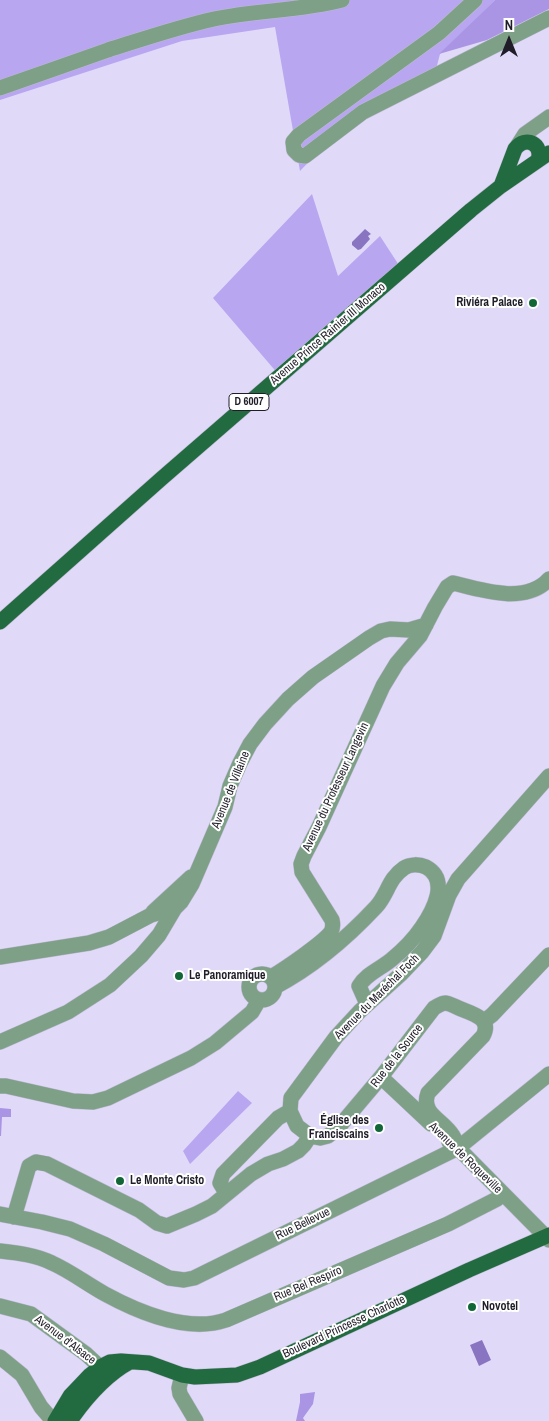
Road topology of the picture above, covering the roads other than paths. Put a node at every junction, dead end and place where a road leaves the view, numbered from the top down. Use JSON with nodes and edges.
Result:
{"nodes":[{"id":1,"x":342,"y":0,"type":"edge"},
{"id":2,"x":475,"y":0,"type":"edge"},
{"id":3,"x":549,"y":18,"type":"edge"},
{"id":4,"x":0,"y":88,"type":"edge"},
{"id":5,"x":545,"y":120,"type":"edge"},
{"id":6,"x":533,"y":152,"type":"edge"},
{"id":7,"x":549,"y":579,"type":"edge"},
{"id":8,"x":0,"y":622,"type":"edge"},
{"id":9,"x":426,"y":626,"type":"junction"},
{"id":10,"x":397,"y":630,"type":"junction"},
{"id":11,"x":397,"y":663,"type":"junction"},
{"id":12,"x":549,"y":776,"type":"edge"},
{"id":13,"x":196,"y":874,"type":"junction"},
{"id":14,"x":175,"y":908,"type":"junction"},
{"id":15,"x":150,"y":915,"type":"junction"},
{"id":16,"x":163,"y":928,"type":"junction"},
{"id":17,"x":549,"y":955,"type":"edge"},
{"id":18,"x":0,"y":957,"type":"edge"},
{"id":19,"x":392,"y":960,"type":"junction"},
{"id":20,"x":401,"y":974,"type":"junction"},
{"id":21,"x":273,"y":982,"type":"junction"},
{"id":22,"x":259,"y":1000,"type":"junction"},
{"id":23,"x":367,"y":1004,"type":"junction"},
{"id":24,"x":480,"y":1018,"type":"junction"},
{"id":25,"x":0,"y":1042,"type":"edge"},
{"id":26,"x":549,"y":1074,"type":"edge"},
{"id":27,"x":381,"y":1077,"type":"junction"},
{"id":28,"x":0,"y":1086,"type":"edge"},
{"id":29,"x":290,"y":1105,"type":"junction"},
{"id":30,"x":310,"y":1136,"type":"junction"},
{"id":31,"x":458,"y":1148,"type":"junction"},
{"id":32,"x":226,"y":1194,"type":"junction"},
{"id":33,"x":503,"y":1194,"type":"junction"},
{"id":34,"x":7,"y":1216,"type":"edge"},
{"id":35,"x":548,"y":1237,"type":"edge"},
{"id":36,"x":0,"y":1251,"type":"edge"},
{"id":37,"x":0,"y":1306,"type":"edge"},
{"id":38,"x":0,"y":1358,"type":"edge"},
{"id":39,"x":132,"y":1362,"type":"junction"},
{"id":40,"x":100,"y":1367,"type":"junction"},
{"id":41,"x":182,"y":1375,"type":"junction"},
{"id":42,"x":54,"y":1421,"type":"edge"},
{"id":43,"x":70,"y":1421,"type":"edge"},
{"id":44,"x":196,"y":1421,"type":"edge"}],
"edges":[{"from":1,"to":4,"type":"street"},
{"from":2,"to":3,"type":"street"},
{"from":5,"to":6,"type":"street"},
{"from":6,"to":8,"type":"main road","name":"Avenue Prince Rainier III Monaco","number":"D 6007"},
{"from":7,"to":9,"type":"street","name":"Avenue du Professeur Langevin"},
{"from":9,"to":10,"type":"street","name":"Avenue de Villaine"},
{"from":9,"to":11,"type":"street","name":"Avenue du Professeur Langevin"},
{"from":10,"to":11,"type":"street"},
{"from":10,"to":13,"type":"street","name":"Avenue de Villaine"},
{"from":11,"to":21,"type":"street","name":"Avenue du Professeur Langevin"},
{"from":12,"to":20,"type":"street","name":"Avenue du Maréchal Foch"},
{"from":13,"to":14,"type":"street","name":"Avenue de Villaine"},
{"from":13,"to":15,"type":"street","name":"Avenue de Villaine"},
{"from":14,"to":15,"type":"street"},
{"from":14,"to":16,"type":"street","name":"Avenue de Villaine"},
{"from":15,"to":16,"type":"street"},
{"from":15,"to":18,"type":"street"},
{"from":16,"to":25,"type":"street","name":"Avenue de Villaine"},
{"from":17,"to":24,"type":"street"},
{"from":19,"to":20,"type":"street"},
{"from":19,"to":21,"type":"street"},
{"from":19,"to":23,"type":"street"},
{"from":20,"to":23,"type":"street","name":"Avenue du Maréchal Foch"},
{"from":21,"to":22,"type":"street"},
{"from":21,"to":22,"type":"street"},
{"from":22,"to":28,"type":"street"},
{"from":23,"to":29,"type":"street","name":"Avenue du Maréchal Foch"},
{"from":24,"to":27,"type":"street","name":"Rue de la Source"},
{"from":24,"to":31,"type":"street"},
{"from":26,"to":31,"type":"street","name":"Rue Bellevue"},
{"from":27,"to":30,"type":"street","name":"Rue de la Source"},
{"from":27,"to":31,"type":"street","name":"Avenue de Roqueville"},
{"from":29,"to":30,"type":"street"},
{"from":29,"to":32,"type":"street","name":"Avenue du Maréchal Foch"},
{"from":30,"to":32,"type":"street"},
{"from":31,"to":33,"type":"street","name":"Avenue de Roqueville"},
{"from":31,"to":34,"type":"street","name":"Rue Bellevue"},
{"from":32,"to":34,"type":"street"},
{"from":33,"to":35,"type":"street","name":"Avenue de Roqueville"},
{"from":33,"to":36,"type":"street","name":"Rue Bel Respiro"},
{"from":35,"to":41,"type":"main road","name":"Boulevard Princesse Charlotte"},
{"from":37,"to":40,"type":"street","name":"Avenue d'Alsace"},
{"from":38,"to":42,"type":"street"},
{"from":39,"to":40,"type":"main road","name":"Boulevard Princesse Charlotte"},
{"from":39,"to":41,"type":"main road","name":"Boulevard Princesse Charlotte"},
{"from":39,"to":43,"type":"main road"},
{"from":40,"to":42,"type":"main road"},
{"from":41,"to":44,"type":"street"}]}
